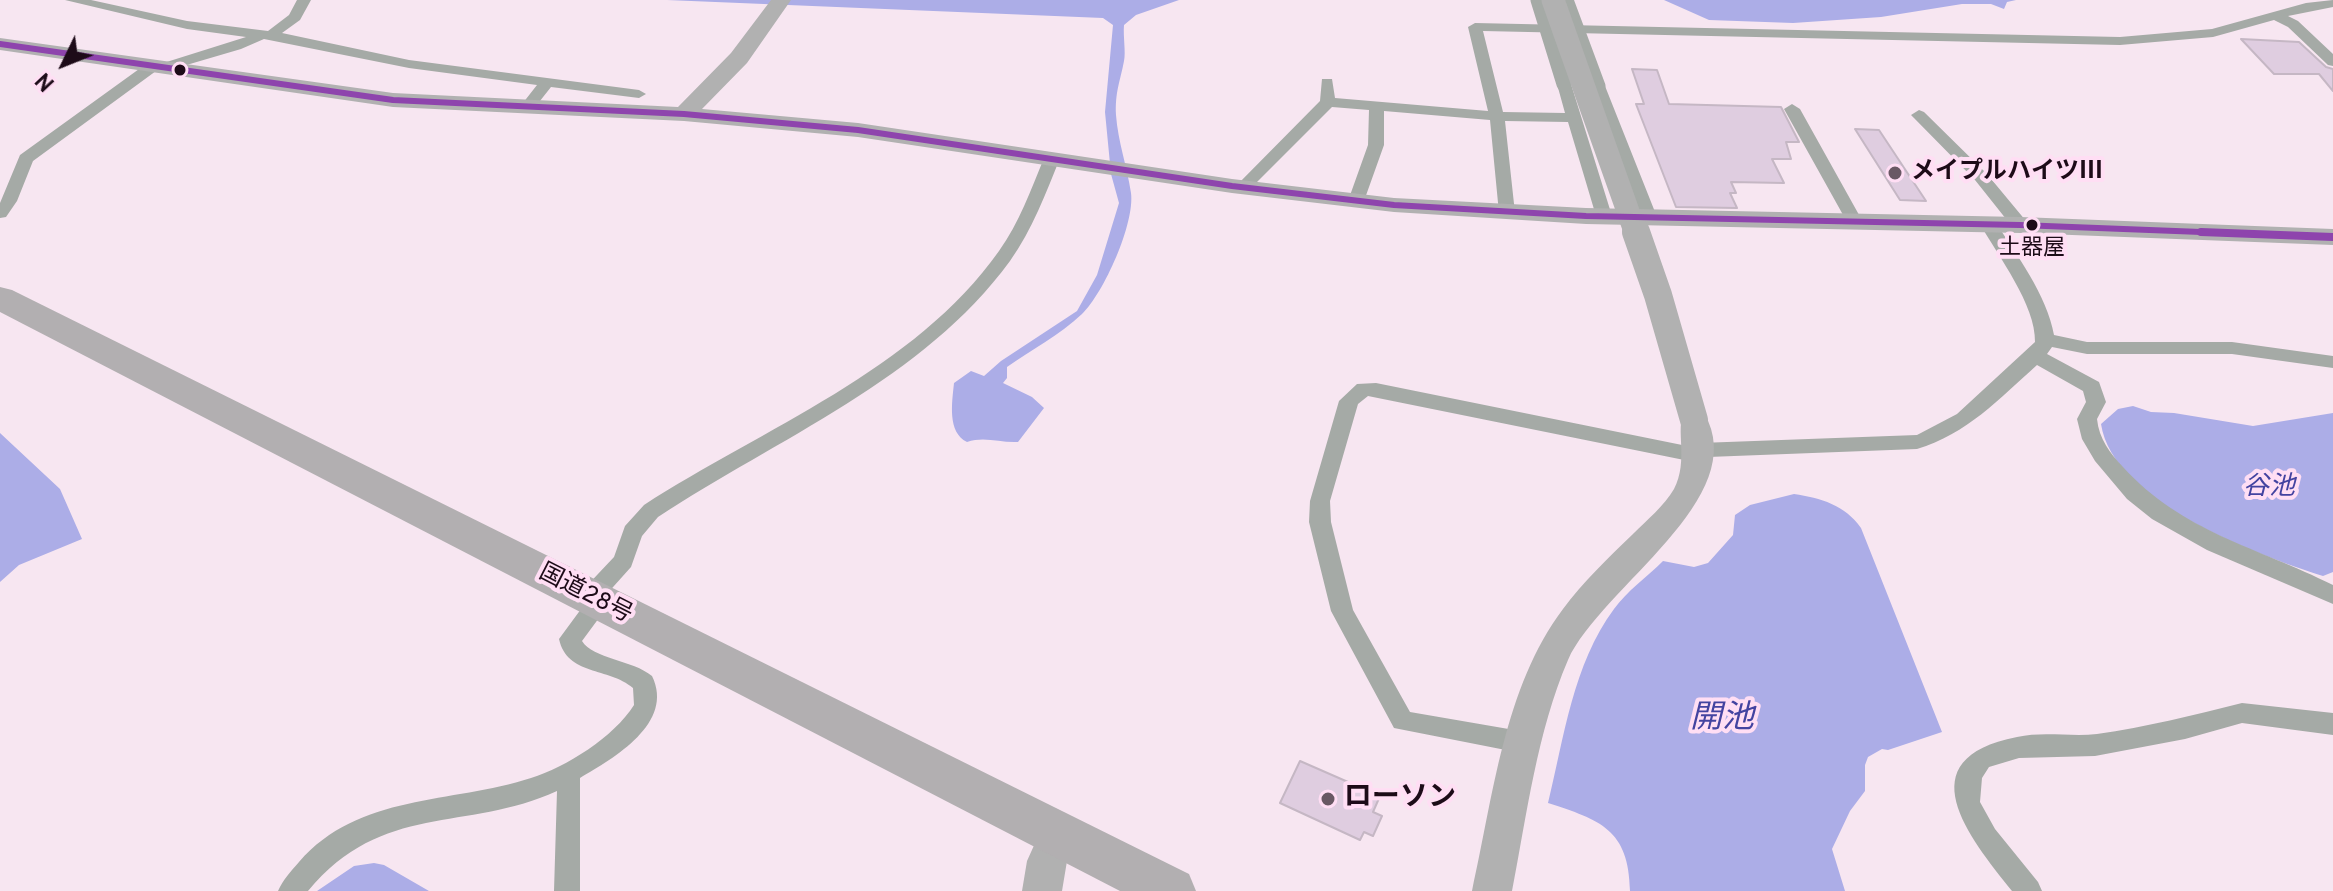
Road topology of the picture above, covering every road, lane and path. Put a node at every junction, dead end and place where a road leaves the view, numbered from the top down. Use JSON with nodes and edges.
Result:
{"nodes":[{"id":1,"x":72,"y":0,"type":"edge"},
{"id":2,"x":304,"y":0,"type":"edge"},
{"id":3,"x":1538,"y":0,"type":"edge"},
{"id":4,"x":1553,"y":0,"type":"edge"},
{"id":5,"x":1566,"y":0,"type":"edge"},
{"id":6,"x":780,"y":3,"type":"edge"},
{"id":7,"x":2333,"y":3,"type":"edge"},
{"id":8,"x":2277,"y":16,"type":"junction"},
{"id":9,"x":265,"y":36,"type":"junction"},
{"id":10,"x":0,"y":44,"type":"edge"},
{"id":11,"x":2333,"y":62,"type":"edge"},
{"id":12,"x":156,"y":68,"type":"junction"},
{"id":13,"x":547,"y":82,"type":"junction"},
{"id":14,"x":1327,"y":82,"type":"dead end"},
{"id":15,"x":639,"y":94,"type":"dead end"},
{"id":16,"x":1328,"y":102,"type":"junction"},
{"id":17,"x":1377,"y":107,"type":"junction"},
{"id":18,"x":527,"y":108,"type":"junction"},
{"id":19,"x":1792,"y":109,"type":"dead end"},
{"id":20,"x":684,"y":114,"type":"junction"},
{"id":21,"x":1919,"y":115,"type":"dead end"},
{"id":22,"x":1497,"y":116,"type":"junction"},
{"id":23,"x":1574,"y":118,"type":"junction"},
{"id":24,"x":1052,"y":158,"type":"junction"},
{"id":25,"x":1243,"y":187,"type":"junction"},
{"id":26,"x":1356,"y":201,"type":"junction"},
{"id":27,"x":0,"y":213,"type":"edge"},
{"id":28,"x":1507,"y":213,"type":"junction"},
{"id":29,"x":1604,"y":216,"type":"junction"},
{"id":30,"x":1649,"y":217,"type":"junction"},
{"id":31,"x":1855,"y":222,"type":"junction"},
{"id":32,"x":1988,"y":224,"type":"junction"},
{"id":33,"x":2020,"y":225,"type":"junction"},
{"id":34,"x":2333,"y":237,"type":"edge"},
{"id":35,"x":0,"y":298,"type":"edge"},
{"id":36,"x":2040,"y":348,"type":"junction"},
{"id":37,"x":2333,"y":362,"type":"edge"},
{"id":38,"x":1698,"y":442,"type":"junction"},
{"id":39,"x":2333,"y":595,"type":"edge"},
{"id":40,"x":594,"y":600,"type":"junction"},
{"id":41,"x":2333,"y":724,"type":"edge"},
{"id":42,"x":1526,"y":743,"type":"junction"},
{"id":43,"x":567,"y":773,"type":"junction"},
{"id":44,"x":1059,"y":834,"type":"junction"},
{"id":45,"x":291,"y":891,"type":"edge"},
{"id":46,"x":567,"y":891,"type":"edge"},
{"id":47,"x":1042,"y":891,"type":"edge"},
{"id":48,"x":1171,"y":891,"type":"edge"},
{"id":49,"x":1492,"y":891,"type":"edge"},
{"id":50,"x":2029,"y":891,"type":"edge"}],
"edges":[{"from":1,"to":9,"type":"street"},
{"from":2,"to":9,"type":"street"},
{"from":3,"to":23,"type":"street","bridge":true},
{"from":4,"to":38,"type":"street","bridge":true},
{"from":5,"to":30,"type":"street","bridge":true},
{"from":6,"to":20,"type":"street"},
{"from":7,"to":8,"type":"street"},
{"from":8,"to":11,"type":"street"},
{"from":8,"to":22,"type":"street"},
{"from":9,"to":12,"type":"street"},
{"from":9,"to":13,"type":"street"},
{"from":10,"to":12,"type":"street"},
{"from":12,"to":18,"type":"street"},
{"from":12,"to":27,"type":"street"},
{"from":13,"to":15,"type":"street"},
{"from":13,"to":18,"type":"street"},
{"from":14,"to":16,"type":"street"},
{"from":16,"to":17,"type":"street"},
{"from":16,"to":25,"type":"street"},
{"from":17,"to":22,"type":"street"},
{"from":17,"to":26,"type":"street"},
{"from":18,"to":20,"type":"street"},
{"from":19,"to":31,"type":"street"},
{"from":20,"to":24,"type":"street"},
{"from":21,"to":33,"type":"street"},
{"from":22,"to":23,"type":"street"},
{"from":22,"to":28,"type":"street"},
{"from":23,"to":29,"type":"street"},
{"from":24,"to":25,"type":"street"},
{"from":24,"to":40,"type":"street"},
{"from":25,"to":26,"type":"street"},
{"from":26,"to":28,"type":"street"},
{"from":28,"to":29,"type":"street"},
{"from":29,"to":30,"type":"street"},
{"from":30,"to":31,"type":"street"},
{"from":31,"to":32,"type":"street"},
{"from":32,"to":33,"type":"street"},
{"from":32,"to":36,"type":"street"},
{"from":33,"to":34,"type":"street"},
{"from":35,"to":40,"type":"highway","name":"国道28号"},
{"from":36,"to":37,"type":"street"},
{"from":36,"to":38,"type":"street"},
{"from":36,"to":39,"type":"street"},
{"from":38,"to":42,"type":"street"},
{"from":38,"to":42,"type":"street"},
{"from":40,"to":43,"type":"street"},
{"from":40,"to":44,"type":"highway","name":"国道28号"},
{"from":41,"to":50,"type":"street"},
{"from":42,"to":49,"type":"street"},
{"from":43,"to":45,"type":"street"},
{"from":43,"to":46,"type":"street"},
{"from":44,"to":47,"type":"street"},
{"from":44,"to":48,"type":"highway","name":"国道28号"}]}
